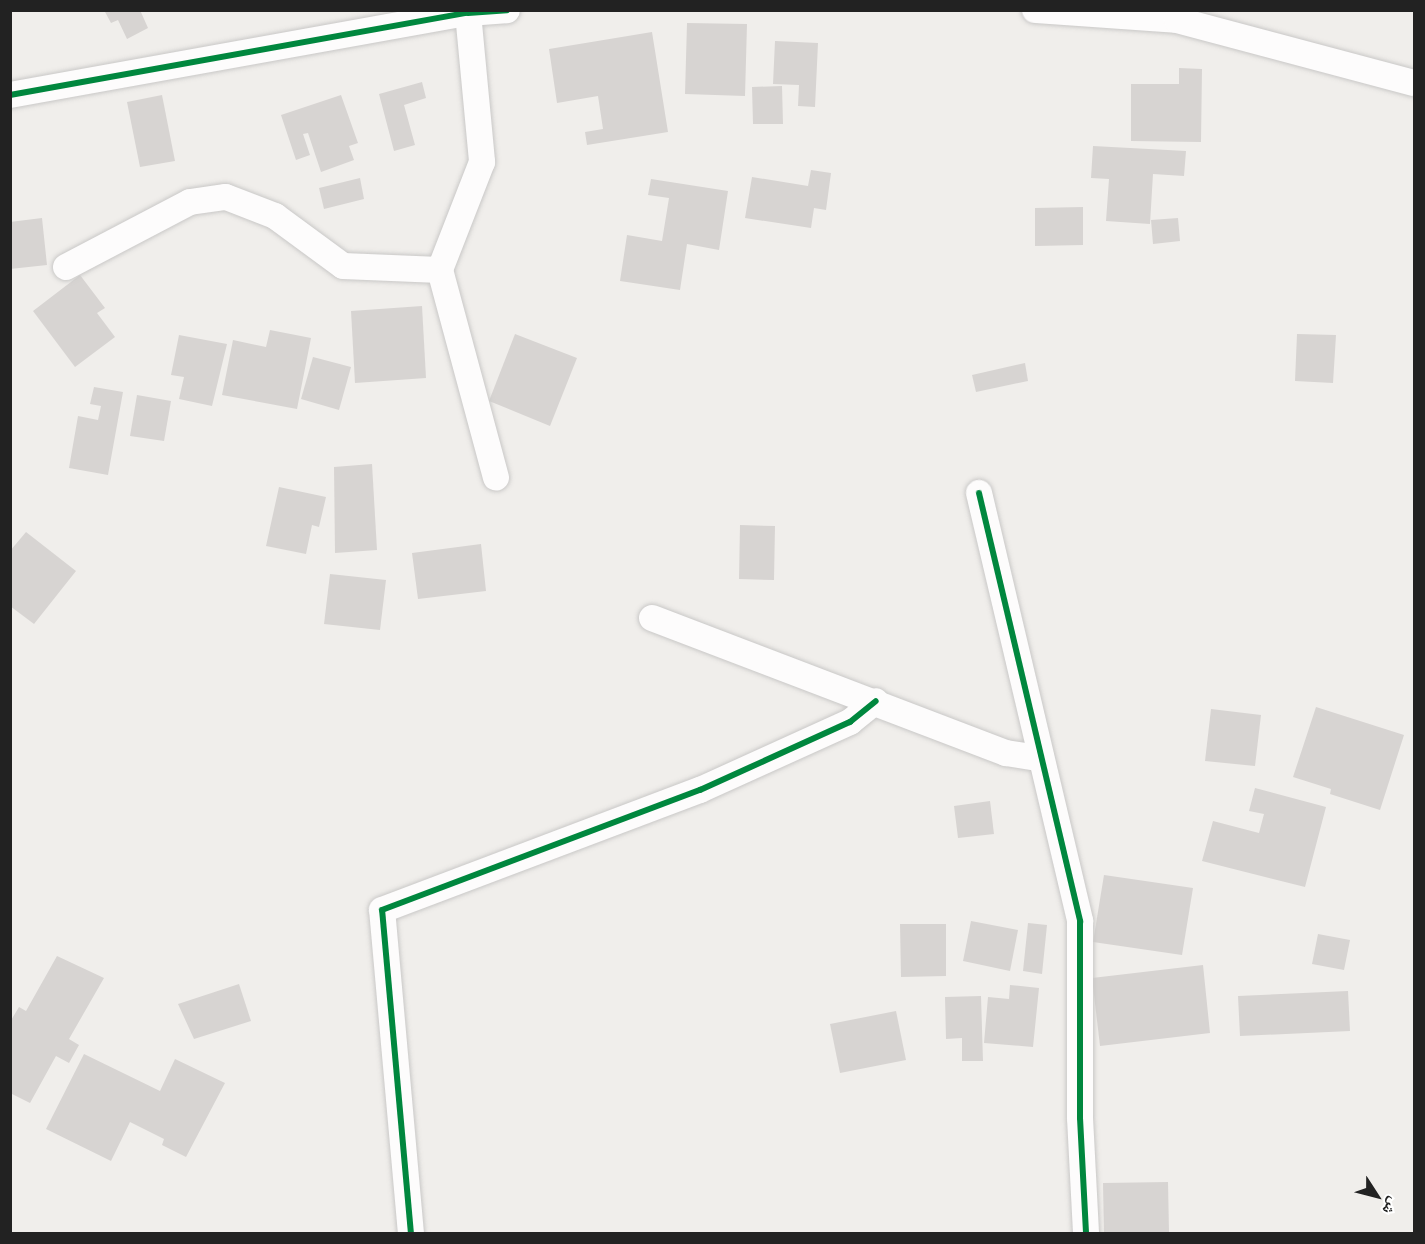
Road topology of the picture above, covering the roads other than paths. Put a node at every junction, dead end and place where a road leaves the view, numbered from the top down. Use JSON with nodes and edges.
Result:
{"nodes":[{"id":1,"x":507,"y":10,"type":"edge"},
{"id":2,"x":1035,"y":10,"type":"edge"},
{"id":3,"x":468,"y":12,"type":"junction"},
{"id":4,"x":389,"y":18,"type":"edge"},
{"id":5,"x":1414,"y":83,"type":"edge"},
{"id":6,"x":10,"y":95,"type":"edge"},
{"id":7,"x":66,"y":267,"type":"dead end"},
{"id":8,"x":441,"y":270,"type":"junction"},
{"id":9,"x":496,"y":478,"type":"dead end"},
{"id":10,"x":979,"y":493,"type":"dead end"},
{"id":11,"x":652,"y":618,"type":"dead end"},
{"id":12,"x":876,"y":701,"type":"junction"},
{"id":13,"x":1039,"y":758,"type":"junction"},
{"id":14,"x":411,"y":1233,"type":"edge"},
{"id":15,"x":1086,"y":1233,"type":"edge"}],
"edges":[{"from":1,"to":3,"type":"street"},
{"from":2,"to":5,"type":"street"},
{"from":3,"to":4,"type":"street"},
{"from":3,"to":8,"type":"street"},
{"from":4,"to":6,"type":"street"},
{"from":7,"to":8,"type":"street"},
{"from":8,"to":9,"type":"street"},
{"from":10,"to":13,"type":"street"},
{"from":11,"to":12,"type":"street"},
{"from":12,"to":13,"type":"street"},
{"from":12,"to":14,"type":"street"},
{"from":13,"to":15,"type":"street"}]}
